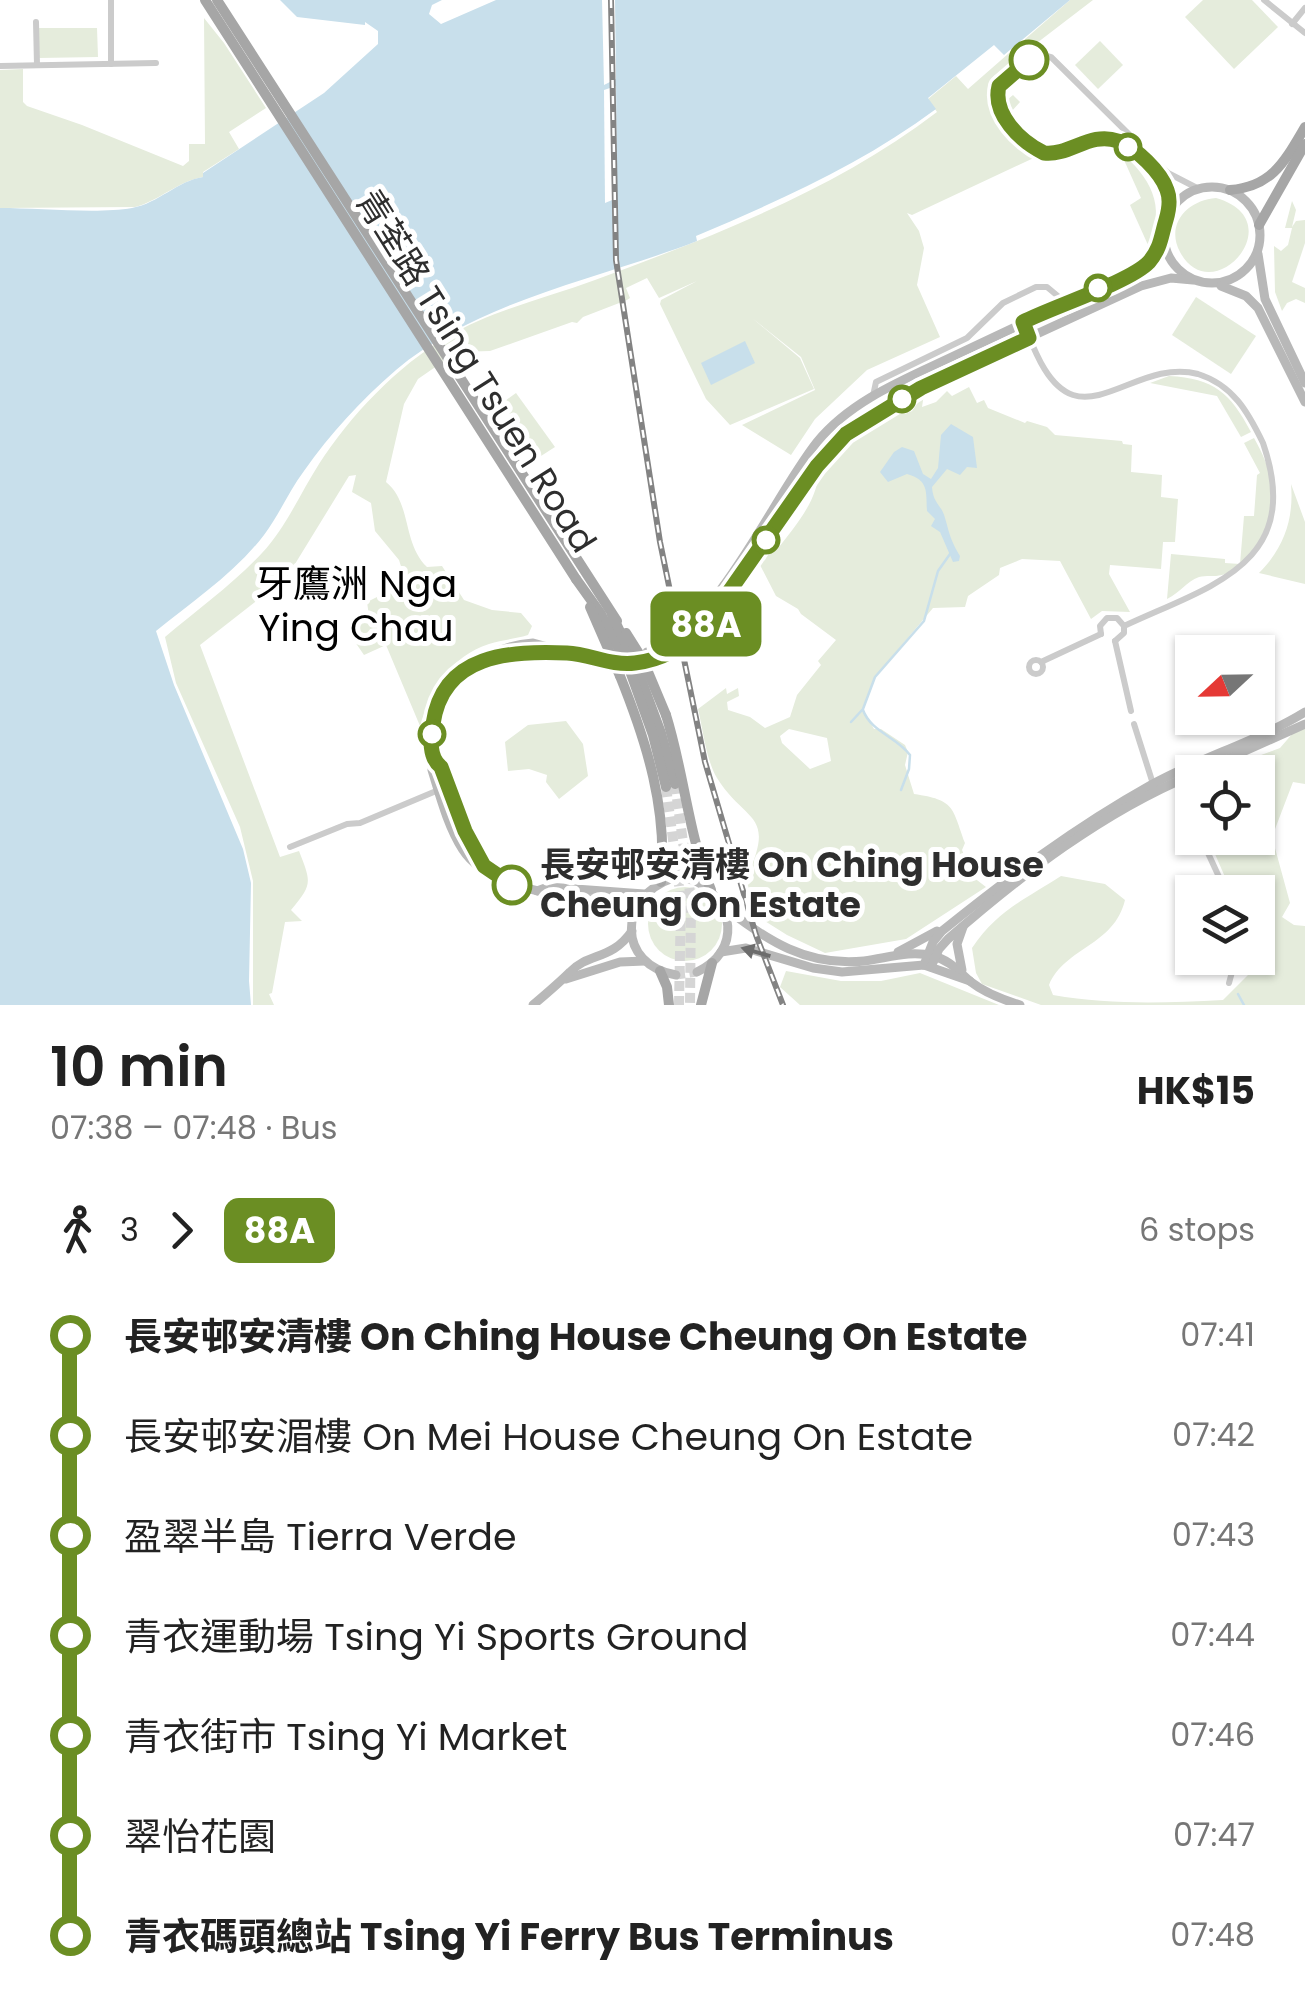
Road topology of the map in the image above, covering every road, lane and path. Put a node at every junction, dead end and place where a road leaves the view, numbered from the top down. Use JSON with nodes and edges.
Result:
{"nodes":[{"id":1,"x":110,"y":0,"type":"edge"},
{"id":2,"x":205,"y":0,"type":"edge"},
{"id":3,"x":217,"y":0,"type":"edge"},
{"id":4,"x":1264,"y":0,"type":"edge"},
{"id":5,"x":1305,"y":8,"type":"edge"},
{"id":6,"x":36,"y":22,"type":"dead end"},
{"id":7,"x":1292,"y":24,"type":"junction"},
{"id":8,"x":1305,"y":33,"type":"edge"},
{"id":9,"x":111,"y":64,"type":"junction"},
{"id":10,"x":156,"y":64,"type":"dead end"},
{"id":11,"x":37,"y":65,"type":"junction"},
{"id":12,"x":0,"y":66,"type":"edge"},
{"id":13,"x":1305,"y":128,"type":"edge"},
{"id":14,"x":1305,"y":144,"type":"edge"},
{"id":15,"x":1198,"y":188,"type":"junction"},
{"id":16,"x":1230,"y":190,"type":"junction"},
{"id":17,"x":1170,"y":212,"type":"junction"},
{"id":18,"x":1259,"y":225,"type":"junction"},
{"id":19,"x":1164,"y":239,"type":"junction"},
{"id":20,"x":1258,"y":251,"type":"junction"},
{"id":21,"x":1193,"y":280,"type":"junction"},
{"id":22,"x":1214,"y":284,"type":"junction"},
{"id":23,"x":1065,"y":302,"type":"junction"},
{"id":24,"x":1023,"y":322,"type":"junction"},
{"id":25,"x":1029,"y":338,"type":"junction"},
{"id":26,"x":1305,"y":383,"type":"edge"},
{"id":27,"x":921,"y":388,"type":"junction"},
{"id":28,"x":872,"y":396,"type":"junction"},
{"id":29,"x":1305,"y":402,"type":"edge"},
{"id":30,"x":785,"y":500,"type":"junction"},
{"id":31,"x":576,"y":580,"type":"junction"},
{"id":32,"x":722,"y":601,"type":"junction"},
{"id":33,"x":705,"y":607,"type":"junction"},
{"id":34,"x":612,"y":615,"type":"junction"},
{"id":35,"x":1124,"y":626,"type":"junction"},
{"id":36,"x":1101,"y":634,"type":"junction"},
{"id":37,"x":1115,"y":641,"type":"junction"},
{"id":38,"x":608,"y":660,"type":"dead end"},
{"id":39,"x":1041,"y":662,"type":"dead end"},
{"id":40,"x":1131,"y":711,"type":"dead end"},
{"id":41,"x":1305,"y":712,"type":"edge"},
{"id":42,"x":1134,"y":724,"type":"dead end"},
{"id":43,"x":1305,"y":724,"type":"edge"},
{"id":44,"x":1222,"y":755,"type":"edge"},
{"id":45,"x":1237,"y":755,"type":"edge"},
{"id":46,"x":1175,"y":778,"type":"edge"},
{"id":47,"x":443,"y":788,"type":"junction"},
{"id":48,"x":1154,"y":788,"type":"junction"},
{"id":49,"x":290,"y":847,"type":"dead end"},
{"id":50,"x":673,"y":878,"type":"tunnel mouth"},
{"id":51,"x":694,"y":880,"type":"tunnel mouth"},
{"id":52,"x":660,"y":882,"type":"junction"},
{"id":53,"x":711,"y":890,"type":"junction"},
{"id":54,"x":537,"y":891,"type":"junction"},
{"id":55,"x":644,"y":894,"type":"junction"},
{"id":56,"x":724,"y":907,"type":"junction"},
{"id":57,"x":632,"y":919,"type":"junction"},
{"id":58,"x":952,"y":922,"type":"junction"},
{"id":59,"x":964,"y":925,"type":"junction"},
{"id":60,"x":632,"y":931,"type":"junction"},
{"id":61,"x":722,"y":952,"type":"junction"},
{"id":62,"x":891,"y":956,"type":"junction"},
{"id":63,"x":645,"y":960,"type":"junction"},
{"id":64,"x":929,"y":961,"type":"junction"},
{"id":65,"x":712,"y":964,"type":"junction"},
{"id":66,"x":660,"y":971,"type":"junction"},
{"id":67,"x":697,"y":972,"type":"tunnel mouth"},
{"id":68,"x":676,"y":975,"type":"tunnel mouth"},
{"id":69,"x":1231,"y":975,"type":"edge"},
{"id":70,"x":566,"y":979,"type":"junction"},
{"id":71,"x":970,"y":981,"type":"junction"},
{"id":72,"x":1229,"y":983,"type":"dead end"},
{"id":73,"x":533,"y":1005,"type":"edge"},
{"id":74,"x":669,"y":1005,"type":"edge"},
{"id":75,"x":701,"y":1005,"type":"edge"},
{"id":76,"x":1020,"y":1005,"type":"edge"}],
"edges":[{"from":1,"to":9,"type":"street"},
{"from":2,"to":31,"type":"main road","name":"青荃路 Tsing Tsuen Road"},
{"from":3,"to":34,"type":"main road","name":"青荃路 Tsing Tsuen Road"},
{"from":4,"to":7,"type":"street"},
{"from":5,"to":7,"type":"street"},
{"from":6,"to":11,"type":"street"},
{"from":7,"to":8,"type":"street"},
{"from":9,"to":10,"type":"street"},
{"from":9,"to":11,"type":"street"},
{"from":11,"to":12,"type":"street"},
{"from":13,"to":16,"type":"main road"},
{"from":14,"to":18,"type":"main road"},
{"from":15,"to":16,"type":"main road"},
{"from":15,"to":17,"type":"main road"},
{"from":15,"to":17,"type":"street"},
{"from":16,"to":18,"type":"main road"},
{"from":17,"to":19,"type":"main road"},
{"from":18,"to":20,"type":"main road"},
{"from":19,"to":21,"type":"main road"},
{"from":19,"to":23,"type":"main road"},
{"from":20,"to":22,"type":"main road"},
{"from":20,"to":26,"type":"main road"},
{"from":21,"to":22,"type":"main road"},
{"from":21,"to":25,"type":"main road"},
{"from":22,"to":29,"type":"main road"},
{"from":23,"to":24,"type":"main road"},
{"from":23,"to":28,"type":"street"},
{"from":24,"to":25,"type":"street"},
{"from":24,"to":28,"type":"main road"},
{"from":25,"to":27,"type":"main road"},
{"from":25,"to":35,"type":"street"},
{"from":27,"to":28,"type":"main road"},
{"from":27,"to":30,"type":"main road"},
{"from":28,"to":30,"type":"main road"},
{"from":30,"to":32,"type":"main road"},
{"from":30,"to":33,"type":"main road"},
{"from":31,"to":34,"type":"main road","name":"青荃路 Tsing Tsuen Road","bridge":true},
{"from":31,"to":52,"type":"main road","bridge":true},
{"from":32,"to":33,"type":"main road"},
{"from":32,"to":33,"type":"main road"},
{"from":34,"to":53,"type":"main road","bridge":true},
{"from":35,"to":36,"type":"street"},
{"from":35,"to":37,"type":"street"},
{"from":36,"to":37,"type":"street"},
{"from":36,"to":39,"type":"street"},
{"from":37,"to":40,"type":"street"},
{"from":38,"to":47,"type":"main road"},
{"from":41,"to":44,"type":"main road"},
{"from":42,"to":48,"type":"street"},
{"from":43,"to":45,"type":"main road"},
{"from":46,"to":48,"type":"main road"},
{"from":47,"to":49,"type":"street"},
{"from":47,"to":54,"type":"main road"},
{"from":48,"to":58,"type":"main road"},
{"from":48,"to":59,"type":"main road"},
{"from":50,"to":52,"type":"main road"},
{"from":51,"to":53,"type":"main road"},
{"from":52,"to":55,"type":"main road"},
{"from":53,"to":56,"type":"main road"},
{"from":54,"to":55,"type":"main road"},
{"from":54,"to":57,"type":"main road"},
{"from":55,"to":57,"type":"main road"},
{"from":56,"to":61,"type":"main road"},
{"from":56,"to":62,"type":"main road"},
{"from":57,"to":60,"type":"main road"},
{"from":58,"to":62,"type":"main road"},
{"from":58,"to":64,"type":"main road"},
{"from":59,"to":64,"type":"main road"},
{"from":59,"to":71,"type":"main road"},
{"from":60,"to":63,"type":"main road"},
{"from":60,"to":70,"type":"main road"},
{"from":64,"to":61,"type":"main road","one_way":true},
{"from":61,"to":65,"type":"main road"},
{"from":62,"to":64,"type":"main road"},
{"from":63,"to":66,"type":"main road"},
{"from":63,"to":70,"type":"main road"},
{"from":64,"to":71,"type":"main road"},
{"from":65,"to":67,"type":"main road"},
{"from":65,"to":75,"type":"main road"},
{"from":66,"to":68,"type":"main road"},
{"from":66,"to":74,"type":"main road"},
{"from":69,"to":72,"type":"street"},
{"from":70,"to":73,"type":"main road"},
{"from":71,"to":76,"type":"main road"}]}
